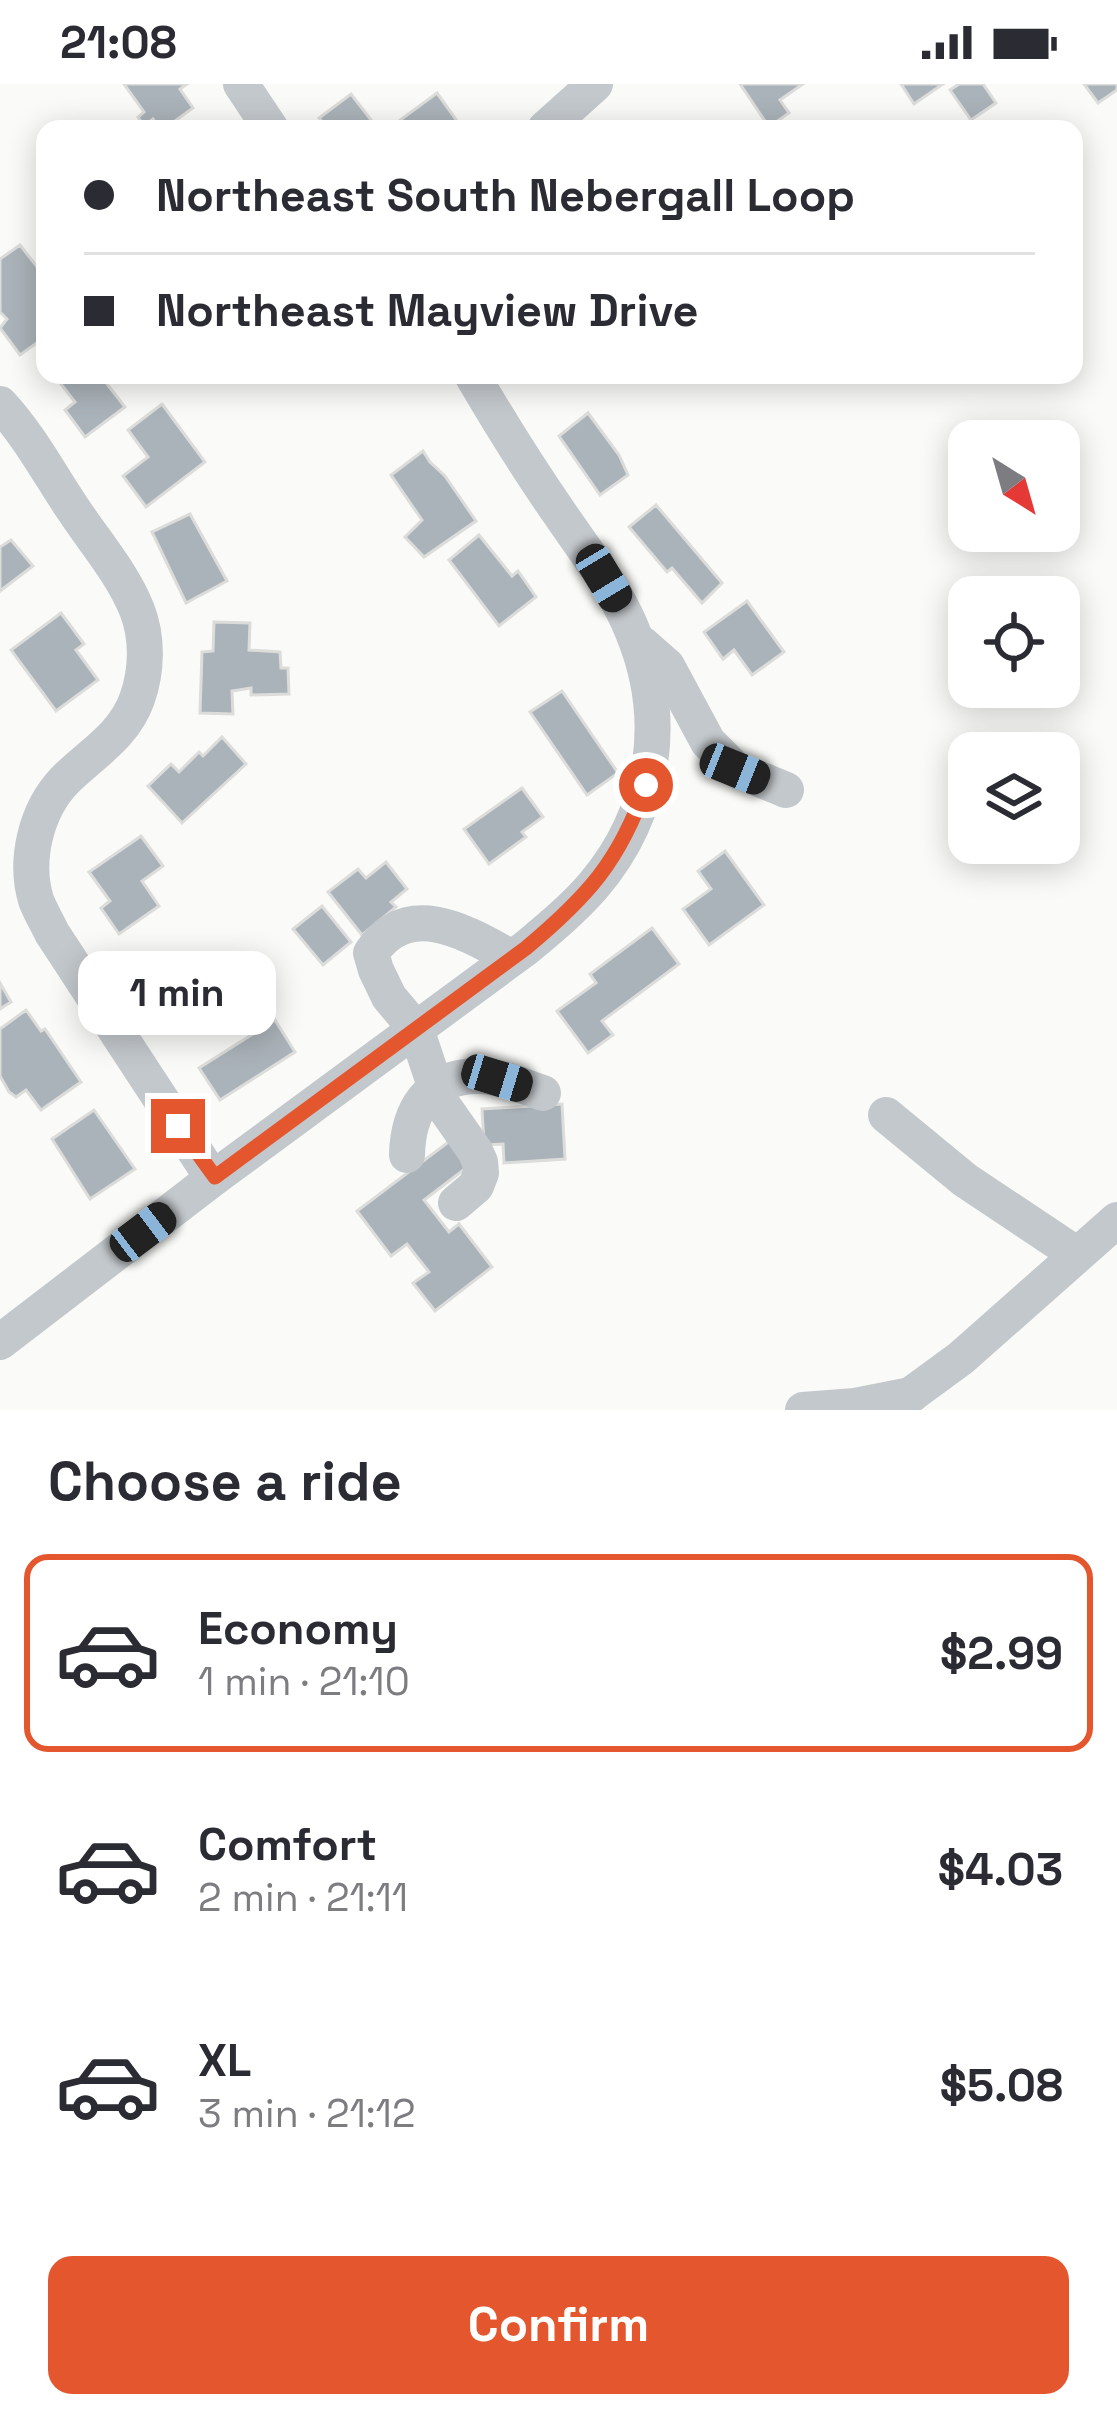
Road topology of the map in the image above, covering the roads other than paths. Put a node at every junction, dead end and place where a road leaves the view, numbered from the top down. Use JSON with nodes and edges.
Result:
{"nodes":[{"id":1,"x":241,"y":84,"type":"edge"},
{"id":2,"x":595,"y":84,"type":"edge"},
{"id":3,"x":265,"y":120,"type":"edge"},
{"id":4,"x":555,"y":120,"type":"edge"},
{"id":5,"x":477,"y":384,"type":"edge"},
{"id":6,"x":7,"y":429,"type":"edge"},
{"id":7,"x":635,"y":637,"type":"junction"},
{"id":8,"x":787,"y":790,"type":"dead end"},
{"id":9,"x":512,"y":958,"type":"junction"},
{"id":10,"x":416,"y":1029,"type":"junction"},
{"id":11,"x":434,"y":1087,"type":"junction"},
{"id":12,"x":543,"y":1093,"type":"dead end"},
{"id":13,"x":886,"y":1115,"type":"dead end"},
{"id":14,"x":407,"y":1155,"type":"dead end"},
{"id":15,"x":215,"y":1177,"type":"junction"},
{"id":16,"x":456,"y":1203,"type":"dead end"},
{"id":17,"x":1117,"y":1220,"type":"edge"},
{"id":18,"x":1076,"y":1254,"type":"junction"},
{"id":19,"x":0,"y":1342,"type":"edge"},
{"id":20,"x":901,"y":1402,"type":"edge"},
{"id":21,"x":803,"y":1410,"type":"edge"}],
"edges":[{"from":1,"to":3,"type":"street"},
{"from":2,"to":4,"type":"street"},
{"from":5,"to":7,"type":"street"},
{"from":6,"to":15,"type":"street"},
{"from":7,"to":8,"type":"street"},
{"from":7,"to":9,"type":"street"},
{"from":9,"to":10,"type":"street"},
{"from":9,"to":10,"type":"street"},
{"from":10,"to":11,"type":"street"},
{"from":10,"to":15,"type":"street"},
{"from":11,"to":12,"type":"street"},
{"from":11,"to":14,"type":"street"},
{"from":11,"to":16,"type":"street"},
{"from":13,"to":18,"type":"street"},
{"from":15,"to":19,"type":"street"},
{"from":17,"to":18,"type":"street"},
{"from":18,"to":20,"type":"street"},
{"from":20,"to":21,"type":"street"}]}
